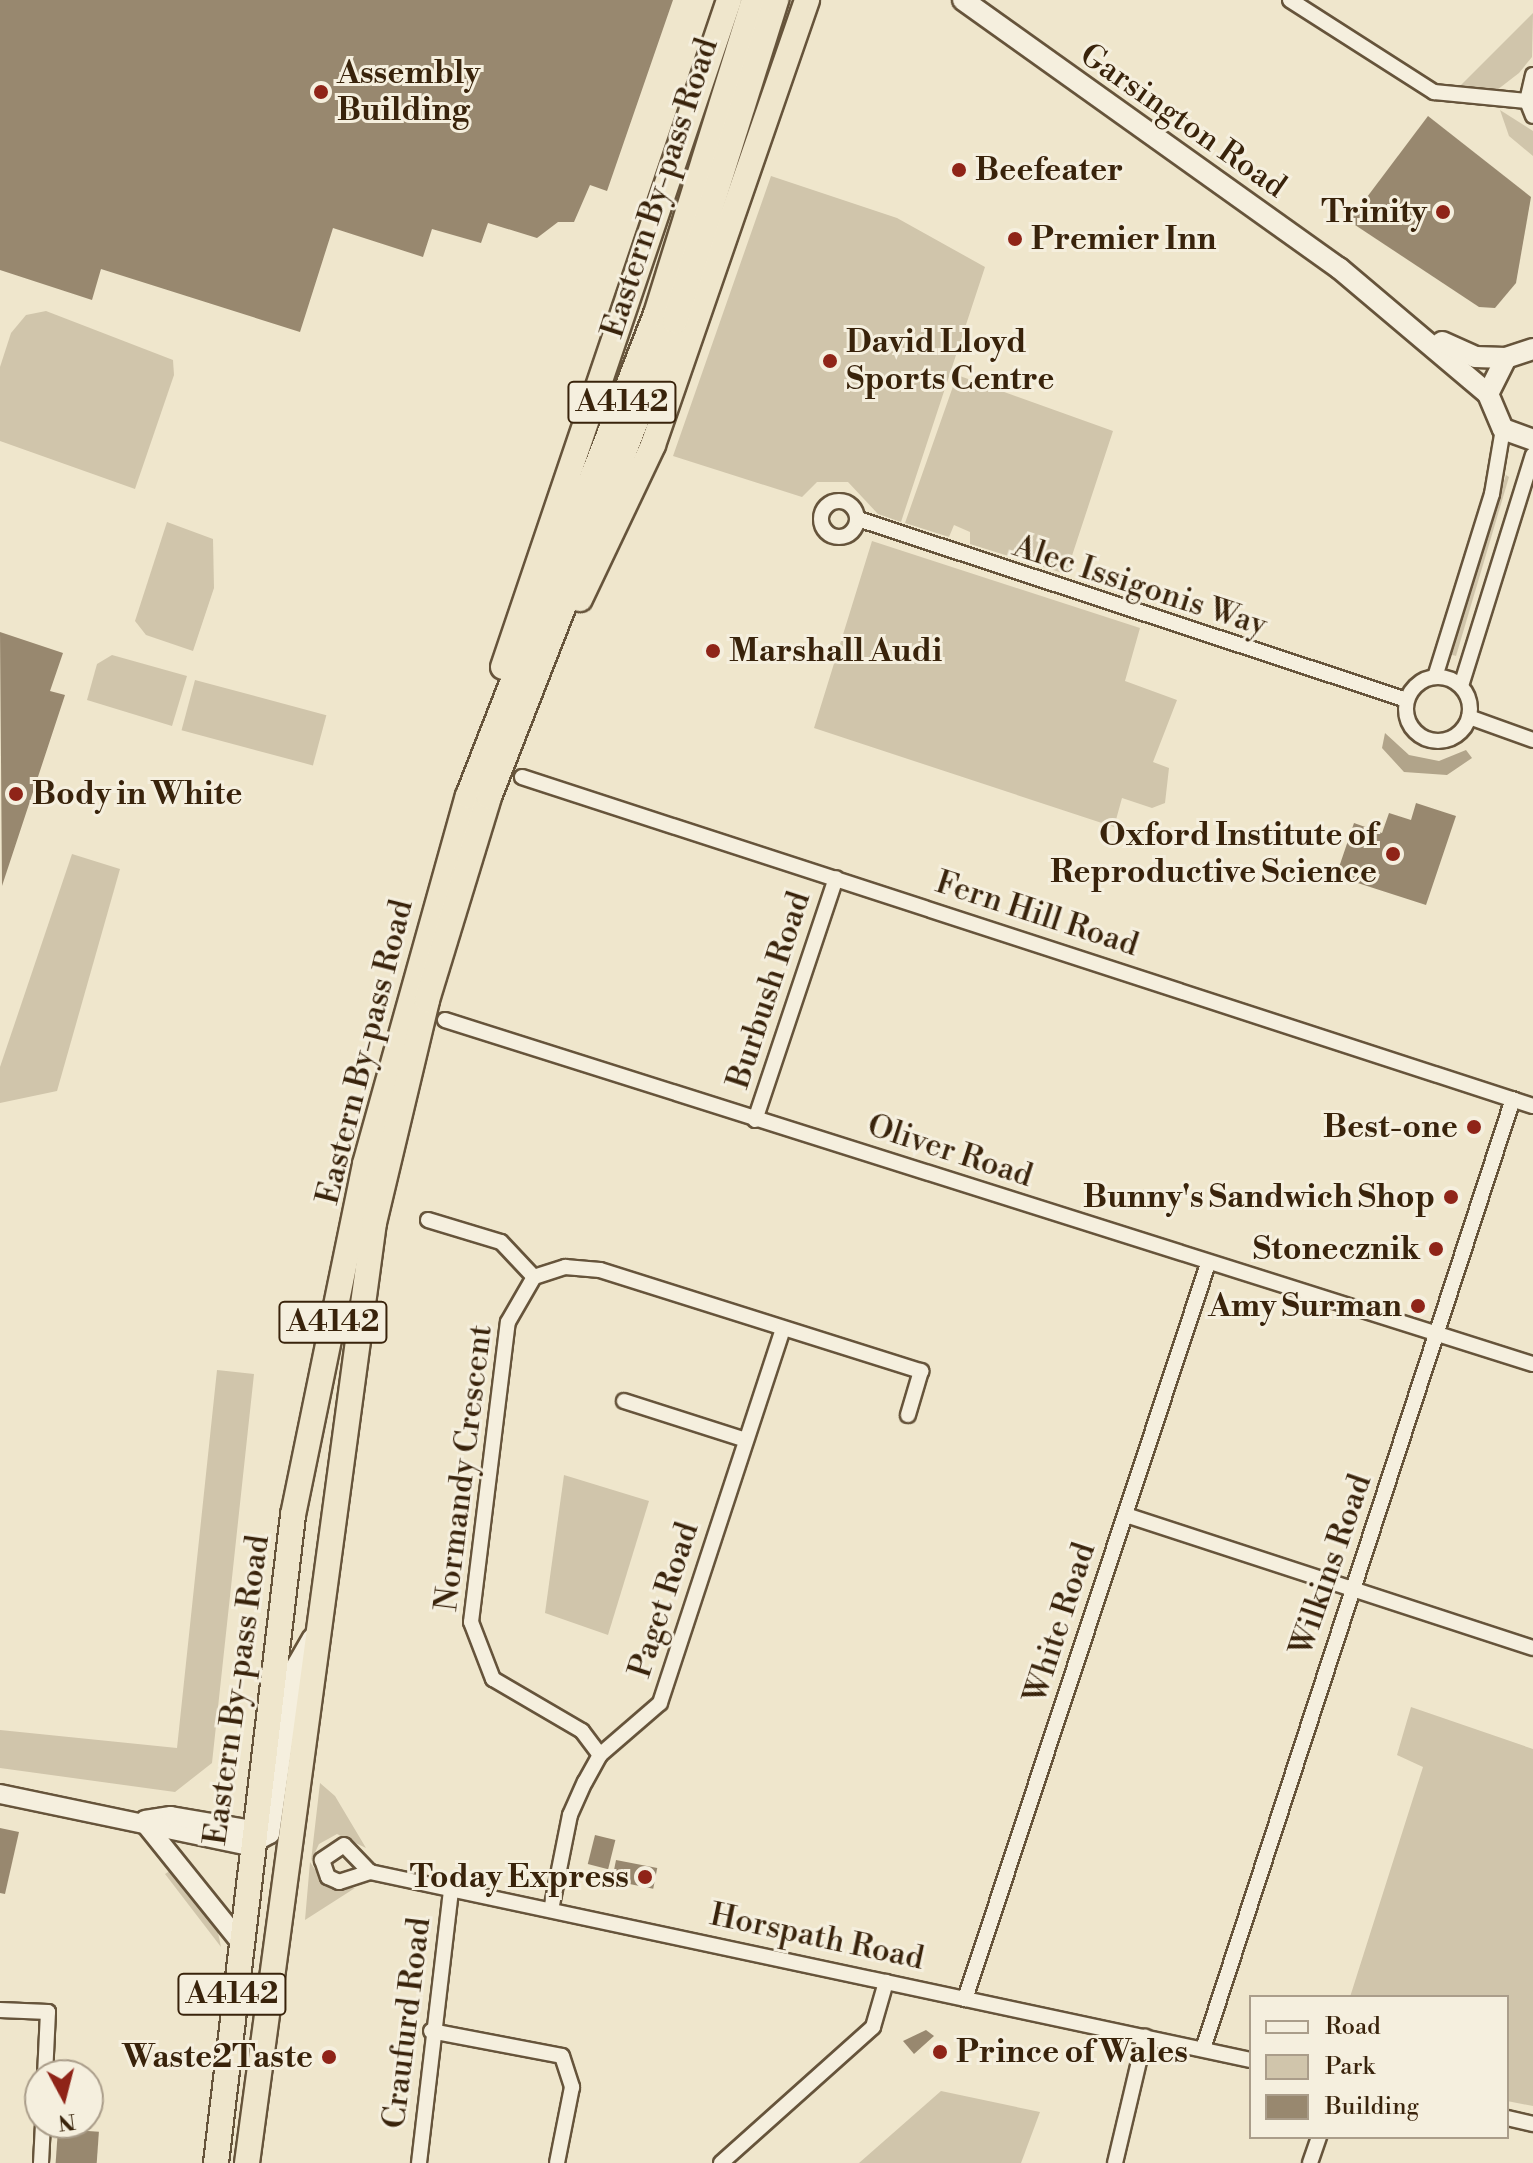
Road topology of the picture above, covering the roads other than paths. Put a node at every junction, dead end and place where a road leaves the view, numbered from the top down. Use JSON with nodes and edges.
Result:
{"nodes":[{"id":1,"x":729,"y":0,"type":"edge"},
{"id":2,"x":754,"y":0,"type":"edge"},
{"id":3,"x":776,"y":0,"type":"edge"},
{"id":4,"x":807,"y":0,"type":"edge"},
{"id":5,"x":963,"y":0,"type":"edge"},
{"id":6,"x":1290,"y":0,"type":"edge"},
{"id":7,"x":976,"y":7,"type":"edge"},
{"id":8,"x":1533,"y":75,"type":"edge"},
{"id":9,"x":1527,"y":101,"type":"junction"},
{"id":10,"x":1533,"y":116,"type":"edge"},
{"id":11,"x":1428,"y":336,"type":"junction"},
{"id":12,"x":1532,"y":348,"type":"edge"},
{"id":13,"x":1506,"y":358,"type":"junction"},
{"id":14,"x":1488,"y":394,"type":"junction"},
{"id":15,"x":1503,"y":429,"type":"junction"},
{"id":16,"x":1533,"y":440,"type":"edge"},
{"id":17,"x":1533,"y":455,"type":"edge"},
{"id":18,"x":858,"y":519,"type":"dead end"},
{"id":19,"x":552,"y":634,"type":"junction"},
{"id":20,"x":1435,"y":677,"type":"junction"},
{"id":21,"x":1461,"y":686,"type":"junction"},
{"id":22,"x":1407,"y":700,"type":"junction"},
{"id":23,"x":1469,"y":717,"type":"junction"},
{"id":24,"x":1533,"y":740,"type":"edge"},
{"id":25,"x":522,"y":777,"type":"dead end"},
{"id":26,"x":468,"y":796,"type":"junction"},
{"id":27,"x":836,"y":878,"type":"junction"},
{"id":28,"x":445,"y":1020,"type":"dead end"},
{"id":29,"x":1513,"y":1099,"type":"junction"},
{"id":30,"x":1533,"y":1106,"type":"edge"},
{"id":31,"x":755,"y":1120,"type":"junction"},
{"id":32,"x":428,"y":1220,"type":"dead end"},
{"id":33,"x":1208,"y":1264,"type":"junction"},
{"id":34,"x":534,"y":1277,"type":"junction"},
{"id":35,"x":783,"y":1329,"type":"junction"},
{"id":36,"x":1439,"y":1334,"type":"junction"},
{"id":37,"x":1533,"y":1364,"type":"edge"},
{"id":38,"x":624,"y":1401,"type":"dead end"},
{"id":39,"x":908,"y":1415,"type":"dead end"},
{"id":40,"x":746,"y":1440,"type":"junction"},
{"id":41,"x":1126,"y":1515,"type":"junction"},
{"id":42,"x":1352,"y":1589,"type":"junction"},
{"id":43,"x":312,"y":1638,"type":"junction"},
{"id":44,"x":1533,"y":1648,"type":"edge"},
{"id":45,"x":600,"y":1755,"type":"junction"},
{"id":46,"x":0,"y":1794,"type":"edge"},
{"id":47,"x":142,"y":1820,"type":"junction"},
{"id":48,"x":256,"y":1835,"type":"junction"},
{"id":49,"x":286,"y":1854,"type":"junction"},
{"id":50,"x":370,"y":1872,"type":"dead end"},
{"id":51,"x":451,"y":1889,"type":"junction"},
{"id":52,"x":551,"y":1910,"type":"junction"},
{"id":53,"x":238,"y":1939,"type":"junction"},
{"id":54,"x":886,"y":1982,"type":"junction"},
{"id":55,"x":965,"y":1999,"type":"junction"},
{"id":56,"x":0,"y":2010,"type":"edge"},
{"id":57,"x":431,"y":2031,"type":"junction"},
{"id":58,"x":1145,"y":2036,"type":"junction"},
{"id":59,"x":1203,"y":2049,"type":"junction"},
{"id":60,"x":46,"y":2059,"type":"edge"},
{"id":61,"x":1249,"y":2060,"type":"edge"},
{"id":62,"x":1509,"y":2118,"type":"edge"},
{"id":63,"x":1533,"y":2124,"type":"edge"},
{"id":64,"x":42,"y":2139,"type":"edge"},
{"id":65,"x":1318,"y":2139,"type":"edge"},
{"id":66,"x":41,"y":2163,"type":"edge"},
{"id":67,"x":216,"y":2163,"type":"edge"},
{"id":68,"x":247,"y":2163,"type":"edge"},
{"id":69,"x":419,"y":2163,"type":"edge"},
{"id":70,"x":557,"y":2163,"type":"edge"},
{"id":71,"x":721,"y":2163,"type":"edge"},
{"id":72,"x":1115,"y":2163,"type":"edge"},
{"id":73,"x":1310,"y":2163,"type":"edge"}],
"edges":[{"from":1,"to":26,"type":"highway"},
{"from":2,"to":26,"type":"highway","name":"Eastern By-pass Road","number":"A4142"},
{"from":3,"to":19,"type":"highway","name":"Eastern By-pass Road","number":"A4142"},
{"from":4,"to":19,"type":"highway"},
{"from":5,"to":7,"type":"main road","name":"Garsington Road"},
{"from":6,"to":9,"type":"street"},
{"from":7,"to":11,"type":"main road","name":"Garsington Road"},
{"from":8,"to":9,"type":"street"},
{"from":9,"to":10,"type":"street"},
{"from":11,"to":13,"type":"main road"},
{"from":11,"to":14,"type":"main road"},
{"from":12,"to":13,"type":"main road"},
{"from":13,"to":14,"type":"main road"},
{"from":14,"to":15,"type":"main road"},
{"from":15,"to":16,"type":"main road"},
{"from":15,"to":20,"type":"street"},
{"from":17,"to":21,"type":"street"},
{"from":18,"to":22,"type":"street","name":"Alec Issigonis Way"},
{"from":19,"to":43,"type":"highway","name":"Eastern By-pass Road","number":"A4142"},
{"from":20,"to":21,"type":"street"},
{"from":20,"to":22,"type":"street"},
{"from":21,"to":23,"type":"street"},
{"from":22,"to":23,"type":"street"},
{"from":23,"to":24,"type":"street"},
{"from":25,"to":27,"type":"street","name":"Fern Hill Road"},
{"from":26,"to":48,"type":"highway","name":"Eastern By-pass Road","number":"A4142"},
{"from":27,"to":29,"type":"street","name":"Fern Hill Road"},
{"from":27,"to":31,"type":"street","name":"Burbush Road"},
{"from":28,"to":31,"type":"street","name":"Oliver Road"},
{"from":29,"to":30,"type":"street","name":"Fern Hill Road"},
{"from":29,"to":36,"type":"street","name":"Wilkins Road"},
{"from":31,"to":33,"type":"street","name":"Oliver Road"},
{"from":32,"to":34,"type":"street"},
{"from":33,"to":36,"type":"street","name":"Oliver Road"},
{"from":33,"to":41,"type":"street","name":"White Road"},
{"from":34,"to":35,"type":"street"},
{"from":34,"to":45,"type":"street","name":"Normandy Crescent"},
{"from":35,"to":39,"type":"street"},
{"from":35,"to":40,"type":"street","name":"Paget Road"},
{"from":36,"to":37,"type":"street","name":"Oliver Road"},
{"from":36,"to":42,"type":"street","name":"Wilkins Road"},
{"from":38,"to":40,"type":"street"},
{"from":40,"to":45,"type":"street","name":"Paget Road"},
{"from":41,"to":42,"type":"street"},
{"from":41,"to":55,"type":"street","name":"White Road"},
{"from":42,"to":44,"type":"street"},
{"from":42,"to":59,"type":"street","name":"Wilkins Road"},
{"from":43,"to":48,"type":"street"},
{"from":43,"to":49,"type":"highway","name":"Eastern By-pass Road","number":"A4142"},
{"from":45,"to":52,"type":"street","name":"Paget Road"},
{"from":46,"to":47,"type":"street"},
{"from":47,"to":48,"type":"street"},
{"from":47,"to":53,"type":"street"},
{"from":48,"to":49,"type":"street"},
{"from":48,"to":53,"type":"highway","name":"Eastern By-pass Road","number":"A4142"},
{"from":49,"to":68,"type":"highway","name":"Eastern By-pass Road","number":"A4142"},
{"from":50,"to":51,"type":"street","name":"Horspath Road"},
{"from":51,"to":52,"type":"street","name":"Horspath Road"},
{"from":51,"to":57,"type":"street","name":"Craufurd Road"},
{"from":52,"to":54,"type":"street","name":"Horspath Road"},
{"from":53,"to":67,"type":"highway","name":"Eastern By-pass Road","number":"A4142"},
{"from":54,"to":55,"type":"street","name":"Horspath Road"},
{"from":54,"to":71,"type":"street"},
{"from":55,"to":58,"type":"street","name":"Horspath Road"},
{"from":56,"to":60,"type":"street"},
{"from":57,"to":69,"type":"street","name":"Craufurd Road"},
{"from":57,"to":70,"type":"street"},
{"from":58,"to":59,"type":"street","name":"Horspath Road"},
{"from":58,"to":72,"type":"street"},
{"from":59,"to":61,"type":"street","name":"Horspath Road"},
{"from":62,"to":63,"type":"street"},
{"from":64,"to":66,"type":"street"},
{"from":65,"to":73,"type":"street"}]}
